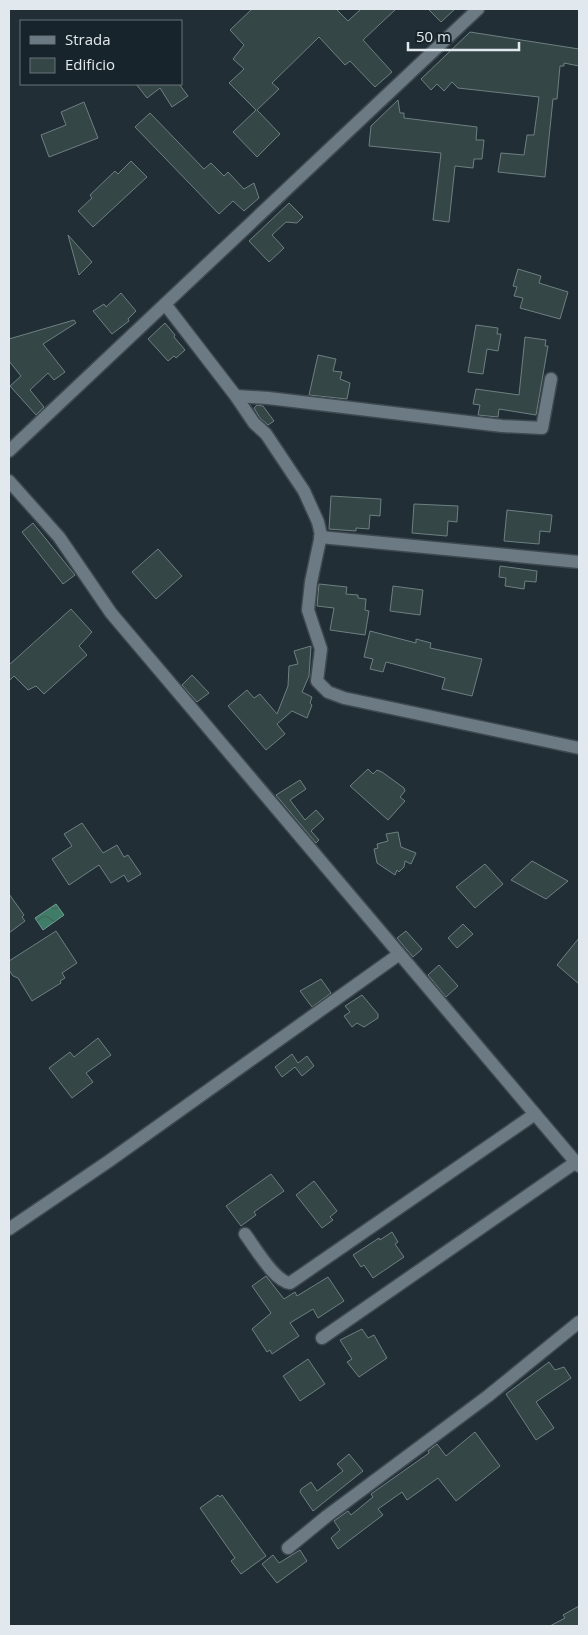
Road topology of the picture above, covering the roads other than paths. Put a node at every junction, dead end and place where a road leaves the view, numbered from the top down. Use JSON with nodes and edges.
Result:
{"nodes":[{"id":1,"x":478,"y":9,"type":"edge"},
{"id":2,"x":164,"y":304,"type":"junction"},
{"id":3,"x":551,"y":379,"type":"dead end"},
{"id":4,"x":236,"y":396,"type":"junction"},
{"id":5,"x":9,"y":451,"type":"edge"},
{"id":6,"x":9,"y":481,"type":"edge"},
{"id":7,"x":320,"y":537,"type":"junction"},
{"id":8,"x":579,"y":562,"type":"edge"},
{"id":9,"x":579,"y":748,"type":"edge"},
{"id":10,"x":398,"y":954,"type":"junction"},
{"id":11,"x":535,"y":1114,"type":"junction"},
{"id":12,"x":577,"y":1164,"type":"edge"},
{"id":13,"x":9,"y":1230,"type":"edge"},
{"id":14,"x":245,"y":1234,"type":"dead end"},
{"id":15,"x":579,"y":1322,"type":"edge"},
{"id":16,"x":322,"y":1338,"type":"dead end"},
{"id":17,"x":288,"y":1548,"type":"dead end"}],
"edges":[{"from":1,"to":2,"type":"street"},
{"from":2,"to":4,"type":"street"},
{"from":2,"to":5,"type":"street"},
{"from":3,"to":4,"type":"street"},
{"from":4,"to":7,"type":"street"},
{"from":6,"to":10,"type":"street"},
{"from":7,"to":8,"type":"street"},
{"from":7,"to":9,"type":"street"},
{"from":10,"to":11,"type":"street"},
{"from":10,"to":13,"type":"street"},
{"from":11,"to":12,"type":"street"},
{"from":11,"to":14,"type":"street"},
{"from":12,"to":16,"type":"street"},
{"from":15,"to":17,"type":"street"}]}
